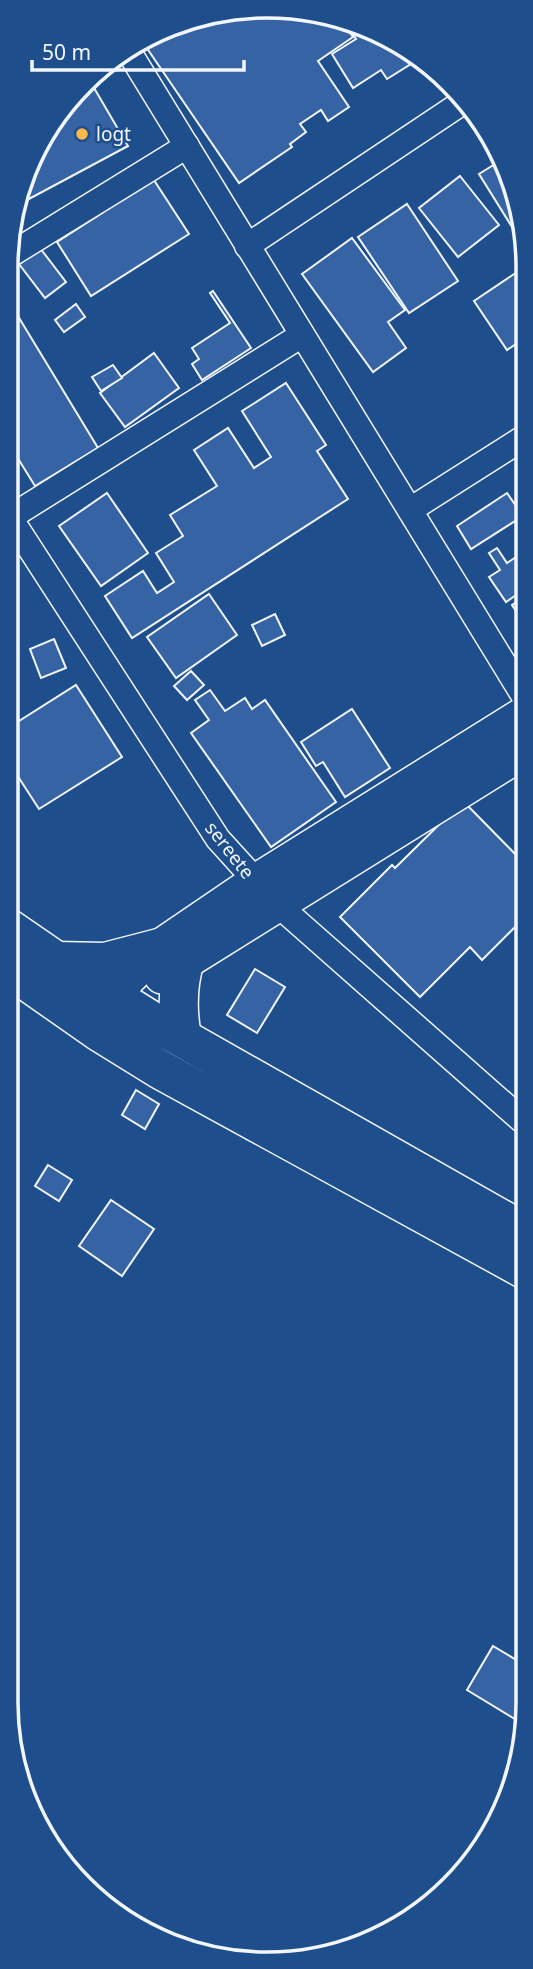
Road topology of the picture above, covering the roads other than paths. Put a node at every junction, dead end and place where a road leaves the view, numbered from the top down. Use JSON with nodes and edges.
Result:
{"nodes":[{"id":1,"x":132,"y":57,"type":"edge"},
{"id":2,"x":457,"y":106,"type":"edge"},
{"id":3,"x":187,"y":146,"type":"junction"},
{"id":4,"x":247,"y":246,"type":"junction"},
{"id":5,"x":18,"y":250,"type":"edge"},
{"id":6,"x":302,"y":335,"type":"junction"},
{"id":7,"x":516,"y":443,"type":"edge"},
{"id":8,"x":410,"y":510,"type":"junction"},
{"id":9,"x":18,"y":512,"type":"edge"},
{"id":10,"x":18,"y":529,"type":"edge"},
{"id":11,"x":516,"y":683,"type":"edge"},
{"id":12,"x":516,"y":720,"type":"edge"},
{"id":13,"x":516,"y":755,"type":"edge"},
{"id":14,"x":266,"y":893,"type":"junction"},
{"id":15,"x":18,"y":935,"type":"edge"},
{"id":16,"x":172,"y":954,"type":"junction"},
{"id":17,"x":56,"y":961,"type":"junction"},
{"id":18,"x":18,"y":972,"type":"edge"},
{"id":19,"x":112,"y":1011,"type":"junction"},
{"id":20,"x":182,"y":1037,"type":"junction"},
{"id":21,"x":516,"y":1115,"type":"edge"},
{"id":22,"x":516,"y":1227,"type":"edge"},
{"id":23,"x":516,"y":1265,"type":"edge"}],
"edges":[{"from":1,"to":3,"type":"street"},
{"from":2,"to":4,"type":"street"},
{"from":3,"to":4,"type":"street"},
{"from":3,"to":5,"type":"street"},
{"from":4,"to":6,"type":"street"},
{"from":6,"to":8,"type":"street"},
{"from":6,"to":9,"type":"street"},
{"from":7,"to":8,"type":"street"},
{"from":8,"to":11,"type":"street"},
{"from":10,"to":14,"type":"street","name":"sereete"},
{"from":12,"to":14,"type":"main road"},
{"from":13,"to":14,"type":"main road"},
{"from":14,"to":16,"type":"main road"},
{"from":14,"to":21,"type":"street","name":"sereete"},
{"from":15,"to":17,"type":"main road"},
{"from":16,"to":17,"type":"main road"},
{"from":16,"to":19,"type":"main road"},
{"from":16,"to":20,"type":"main road"},
{"from":17,"to":19,"type":"main road"},
{"from":18,"to":19,"type":"main road"},
{"from":19,"to":20,"type":"main road"},
{"from":19,"to":23,"type":"main road"},
{"from":20,"to":22,"type":"main road"}]}
